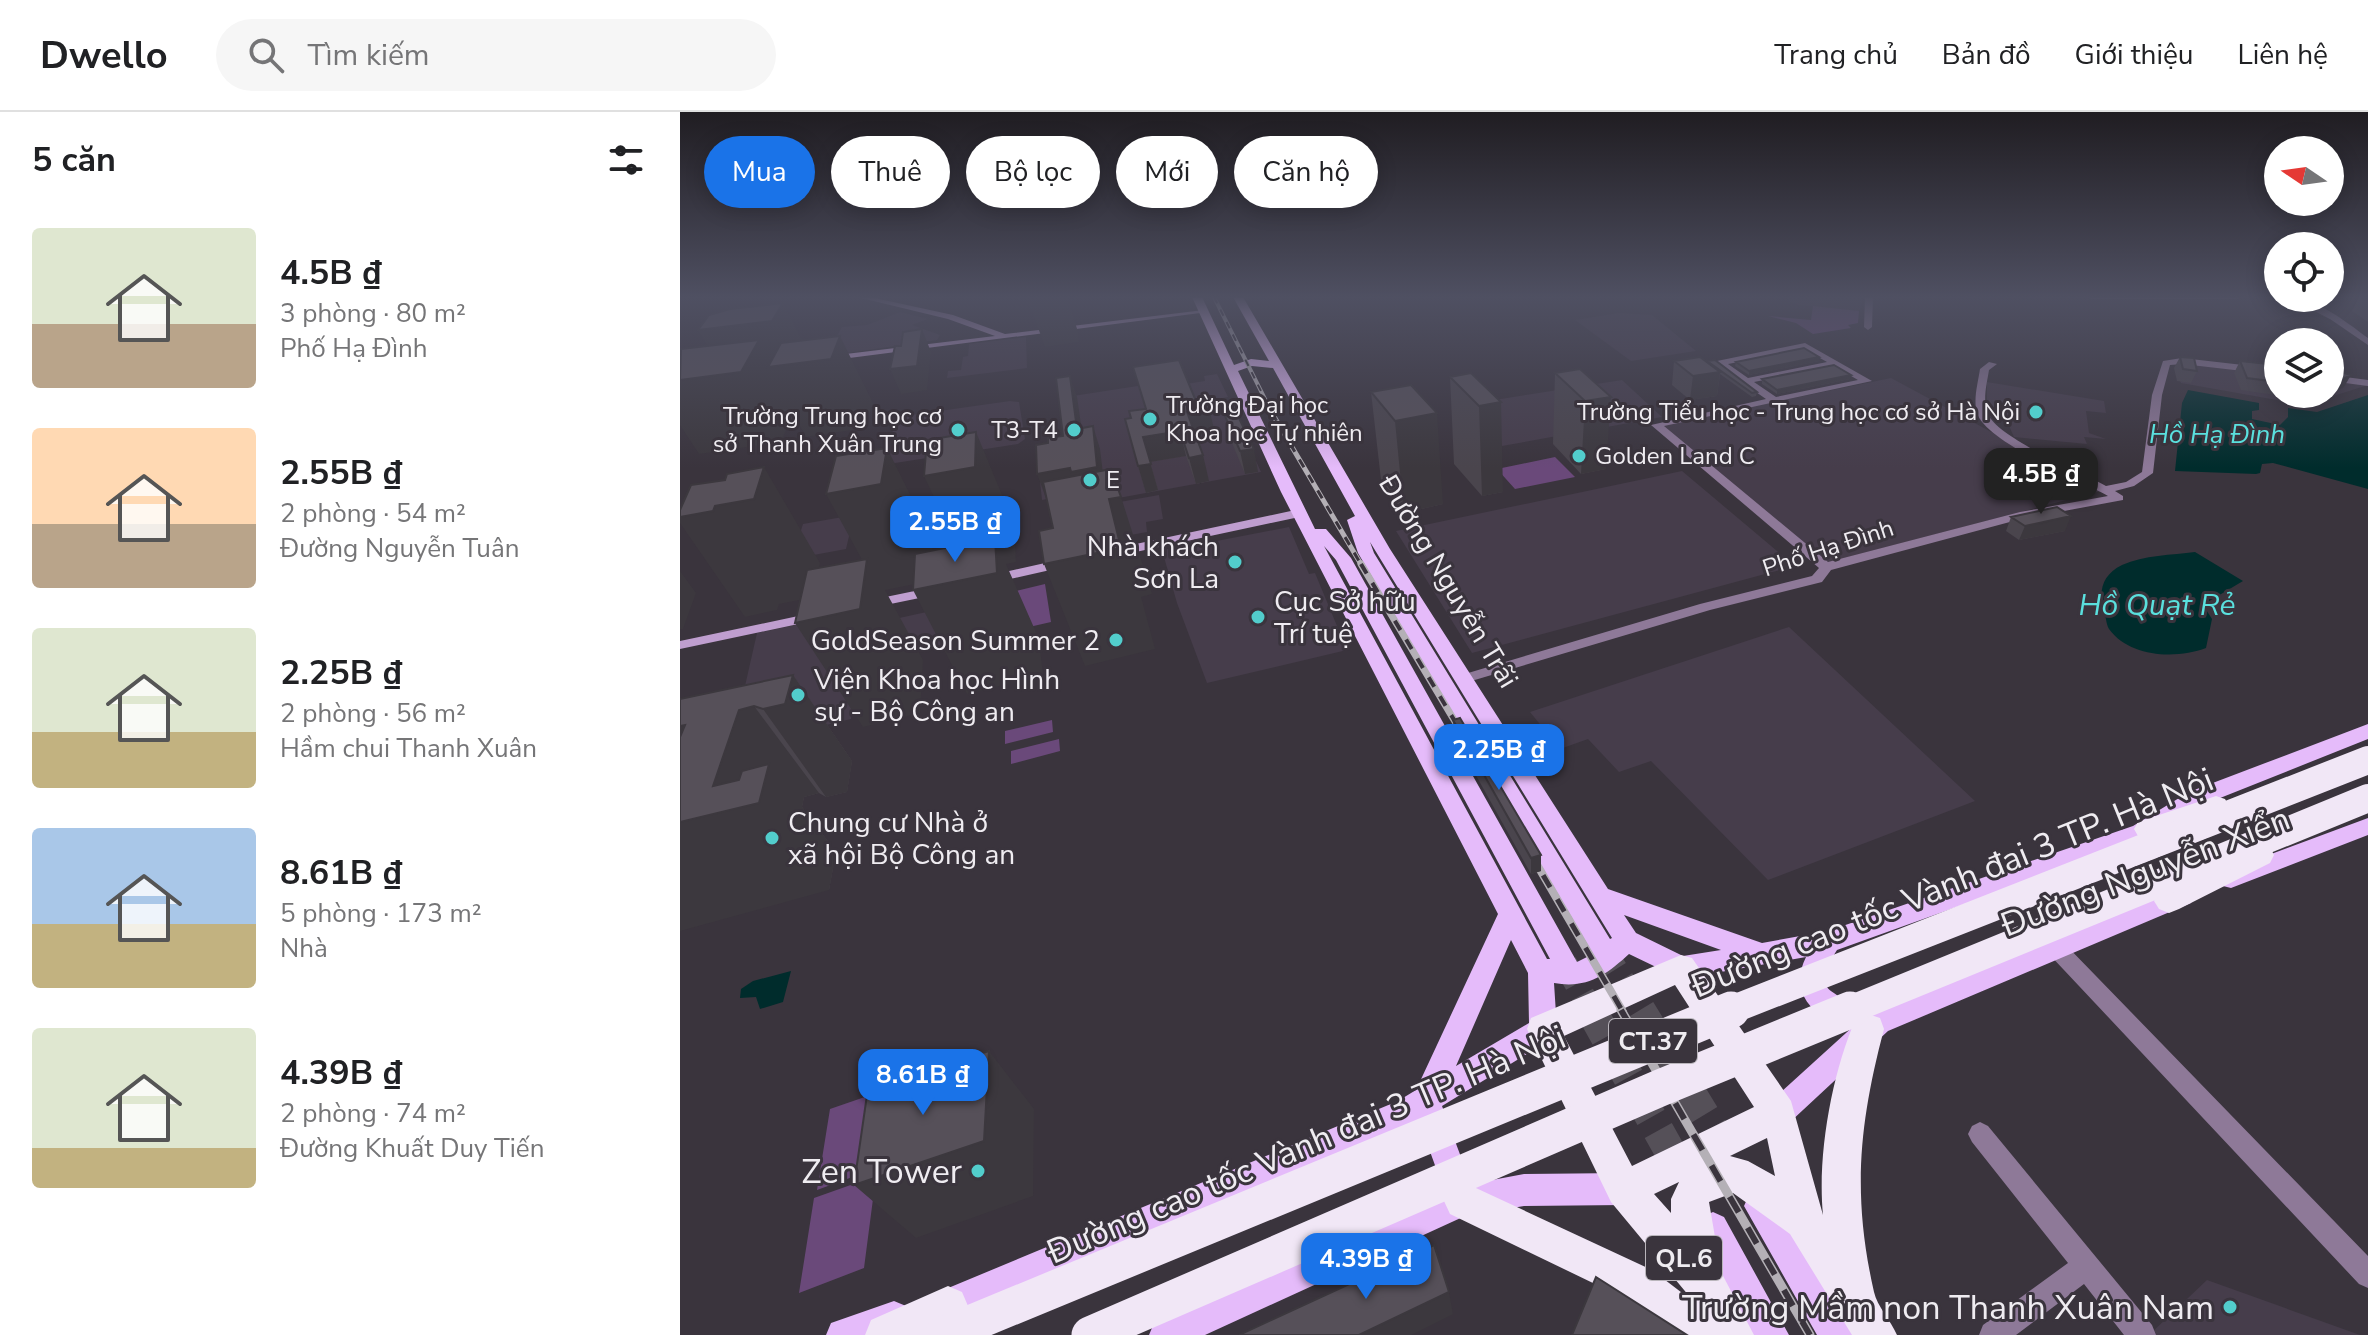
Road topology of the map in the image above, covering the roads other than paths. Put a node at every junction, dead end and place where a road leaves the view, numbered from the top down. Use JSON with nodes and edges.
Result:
{"nodes":[{"id":1,"x":872,"y":354,"type":"edge"},
{"id":2,"x":1223,"y":354,"type":"edge"},
{"id":3,"x":1259,"y":354,"type":"edge"},
{"id":4,"x":1271,"y":354,"type":"edge"},
{"id":5,"x":1765,"y":354,"type":"edge"},
{"id":6,"x":1819,"y":354,"type":"edge"},
{"id":7,"x":817,"y":361,"type":"edge"},
{"id":8,"x":1835,"y":363,"type":"junction"},
{"id":9,"x":1228,"y":364,"type":"junction"},
{"id":10,"x":1992,"y":364,"type":"dead end"},
{"id":11,"x":1277,"y":365,"type":"junction"},
{"id":12,"x":2264,"y":370,"type":"edge"},
{"id":13,"x":1790,"y":372,"type":"junction"},
{"id":14,"x":2344,"y":380,"type":"edge"},
{"id":15,"x":1747,"y":381,"type":"junction"},
{"id":16,"x":2368,"y":383,"type":"edge"},
{"id":17,"x":1818,"y":391,"type":"junction"},
{"id":18,"x":1774,"y":400,"type":"junction"},
{"id":19,"x":1343,"y":482,"type":"junction"},
{"id":20,"x":2105,"y":490,"type":"junction"},
{"id":21,"x":1288,"y":492,"type":"junction"},
{"id":22,"x":1300,"y":513,"type":"junction"},
{"id":23,"x":1108,"y":554,"type":"edge"},
{"id":24,"x":1079,"y":560,"type":"edge"},
{"id":25,"x":1826,"y":567,"type":"junction"},
{"id":26,"x":975,"y":582,"type":"edge"},
{"id":27,"x":945,"y":588,"type":"edge"},
{"id":28,"x":856,"y":607,"type":"edge"},
{"id":29,"x":833,"y":612,"type":"edge"},
{"id":30,"x":680,"y":645,"type":"edge"},
{"id":31,"x":1463,"y":679,"type":"junction"},
{"id":32,"x":2368,"y":731,"type":"edge"},
{"id":33,"x":2368,"y":748,"type":"edge"},
{"id":34,"x":2368,"y":760,"type":"edge"},
{"id":35,"x":2368,"y":801,"type":"edge"},
{"id":36,"x":2368,"y":811,"type":"edge"},
{"id":37,"x":2368,"y":826,"type":"edge"},
{"id":38,"x":2148,"y":829,"type":"junction"},
{"id":39,"x":1599,"y":896,"type":"junction"},
{"id":40,"x":2169,"y":901,"type":"junction"},
{"id":41,"x":1510,"y":914,"type":"junction"},
{"id":42,"x":1828,"y":942,"type":"junction"},
{"id":43,"x":1615,"y":945,"type":"junction"},
{"id":44,"x":2055,"y":947,"type":"junction"},
{"id":45,"x":1762,"y":953,"type":"junction"},
{"id":46,"x":1553,"y":968,"type":"junction"},
{"id":47,"x":1681,"y":968,"type":"junction"},
{"id":48,"x":1952,"y":991,"type":"junction"},
{"id":49,"x":1873,"y":1025,"type":"junction"},
{"id":50,"x":1543,"y":1029,"type":"junction"},
{"id":51,"x":1426,"y":1101,"type":"junction"},
{"id":52,"x":1779,"y":1113,"type":"junction"},
{"id":53,"x":1980,"y":1134,"type":"dead end"},
{"id":54,"x":1624,"y":1189,"type":"junction"},
{"id":55,"x":1463,"y":1201,"type":"junction"},
{"id":56,"x":1760,"y":1206,"type":"dead end"},
{"id":57,"x":1804,"y":1220,"type":"junction"},
{"id":58,"x":1713,"y":1228,"type":"dead end"},
{"id":59,"x":2085,"y":1267,"type":"junction"},
{"id":60,"x":2368,"y":1275,"type":"edge"},
{"id":61,"x":1703,"y":1279,"type":"junction"},
{"id":62,"x":945,"y":1321,"type":"edge"},
{"id":63,"x":1856,"y":1324,"type":"edge"},
{"id":64,"x":843,"y":1335,"type":"edge"},
{"id":65,"x":886,"y":1335,"type":"edge"},
{"id":66,"x":1090,"y":1335,"type":"edge"},
{"id":67,"x":1166,"y":1335,"type":"edge"},
{"id":68,"x":1702,"y":1335,"type":"edge"},
{"id":69,"x":1733,"y":1335,"type":"edge"},
{"id":70,"x":1772,"y":1335,"type":"edge"},
{"id":71,"x":1993,"y":1335,"type":"edge"},
{"id":72,"x":2142,"y":1335,"type":"edge"}],
"edges":[{"from":1,"to":7,"type":"street"},
{"from":2,"to":9,"type":"main road"},
{"from":3,"to":9,"type":"main road"},
{"from":4,"to":11,"type":"main road","name":"Đường Nguyễn Trãi"},
{"from":5,"to":15,"type":"street"},
{"from":6,"to":8,"type":"street"},
{"from":8,"to":13,"type":"street"},
{"from":8,"to":17,"type":"street"},
{"from":9,"to":11,"type":"main road"},
{"from":9,"to":21,"type":"main road"},
{"from":10,"to":20,"type":"street"},
{"from":11,"to":19,"type":"main road","name":"Đường Nguyễn Trãi"},
{"from":12,"to":20,"type":"street"},
{"from":13,"to":15,"type":"street"},
{"from":13,"to":17,"type":"street"},
{"from":14,"to":16,"type":"street"},
{"from":15,"to":18,"type":"street"},
{"from":17,"to":18,"type":"street"},
{"from":18,"to":25,"type":"street"},
{"from":19,"to":31,"type":"main road","name":"Đường Nguyễn Trãi"},
{"from":19,"to":43,"type":"main road"},
{"from":20,"to":25,"type":"street","name":"Phố Hạ Đình"},
{"from":21,"to":22,"type":"main road"},
{"from":21,"to":46,"type":"main road"},
{"from":22,"to":23,"type":"street"},
{"from":22,"to":41,"type":"main road"},
{"from":24,"to":26,"type":"street"},
{"from":25,"to":31,"type":"street","name":"Phố Hạ Đình"},
{"from":27,"to":28,"type":"street"},
{"from":29,"to":30,"type":"street"},
{"from":31,"to":39,"type":"main road","name":"Đường Nguyễn Trãi"},
{"from":32,"to":38,"type":"main road","name":"Đường Nguyễn Xiển"},
{"from":33,"to":38,"type":"highway"},
{"from":34,"to":62,"type":"highway","name":"Đường cao tốc Vành đai 3 TP. Hà Nội","number":"CT.37","bridge":true},
{"from":35,"to":48,"type":"main road","name":"Đường Nguyễn Xiển"},
{"from":35,"to":66,"type":"highway","number":"CT.37","bridge":true},
{"from":36,"to":40,"type":"highway"},
{"from":37,"to":40,"type":"main road","name":"Đường Nguyễn Xiển"},
{"from":38,"to":42,"type":"main road","name":"Đường Nguyễn Xiển"},
{"from":39,"to":43,"type":"main road","name":"Đường Nguyễn Trãi"},
{"from":39,"to":45,"type":"main road"},
{"from":40,"to":44,"type":"main road","name":"Đường Nguyễn Xiển"},
{"from":41,"to":46,"type":"main road"},
{"from":41,"to":51,"type":"main road"},
{"from":42,"to":45,"type":"main road","name":"Đường Nguyễn Xiển"},
{"from":42,"to":49,"type":"main road"},
{"from":43,"to":46,"type":"main road"},
{"from":43,"to":47,"type":"main road"},
{"from":44,"to":48,"type":"main road","name":"Đường Nguyễn Xiển"},
{"from":44,"to":60,"type":"street"},
{"from":45,"to":47,"type":"main road","name":"Đường Nguyễn Xiển"},
{"from":46,"to":50,"type":"main road"},
{"from":47,"to":50,"type":"highway"},
{"from":47,"to":52,"type":"highway"},
{"from":48,"to":49,"type":"main road","name":"Đường Nguyễn Xiển"},
{"from":49,"to":52,"type":"main road","name":"Đường Nguyễn Xiển"},
{"from":49,"to":63,"type":"highway"},
{"from":50,"to":51,"type":"main road"},
{"from":50,"to":54,"type":"highway"},
{"from":51,"to":55,"type":"main road"},
{"from":51,"to":62,"type":"main road"},
{"from":52,"to":54,"type":"highway","name":"Đường Nguyễn Xiển"},
{"from":52,"to":57,"type":"highway"},
{"from":53,"to":59,"type":"street"},
{"from":54,"to":55,"type":"main road"},
{"from":54,"to":61,"type":"highway","number":"QL.6"},
{"from":55,"to":67,"type":"main road"},
{"from":55,"to":68,"type":"highway"},
{"from":56,"to":63,"type":"main road"},
{"from":57,"to":61,"type":"highway"},
{"from":57,"to":63,"type":"highway"},
{"from":58,"to":70,"type":"main road"},
{"from":59,"to":71,"type":"street"},
{"from":59,"to":72,"type":"street"},
{"from":61,"to":69,"type":"highway","number":"QL.6"},
{"from":62,"to":64,"type":"main road"},
{"from":62,"to":65,"type":"highway","name":"Đường cao tốc Vành đai 3 TP. Hà Nội"}]}
